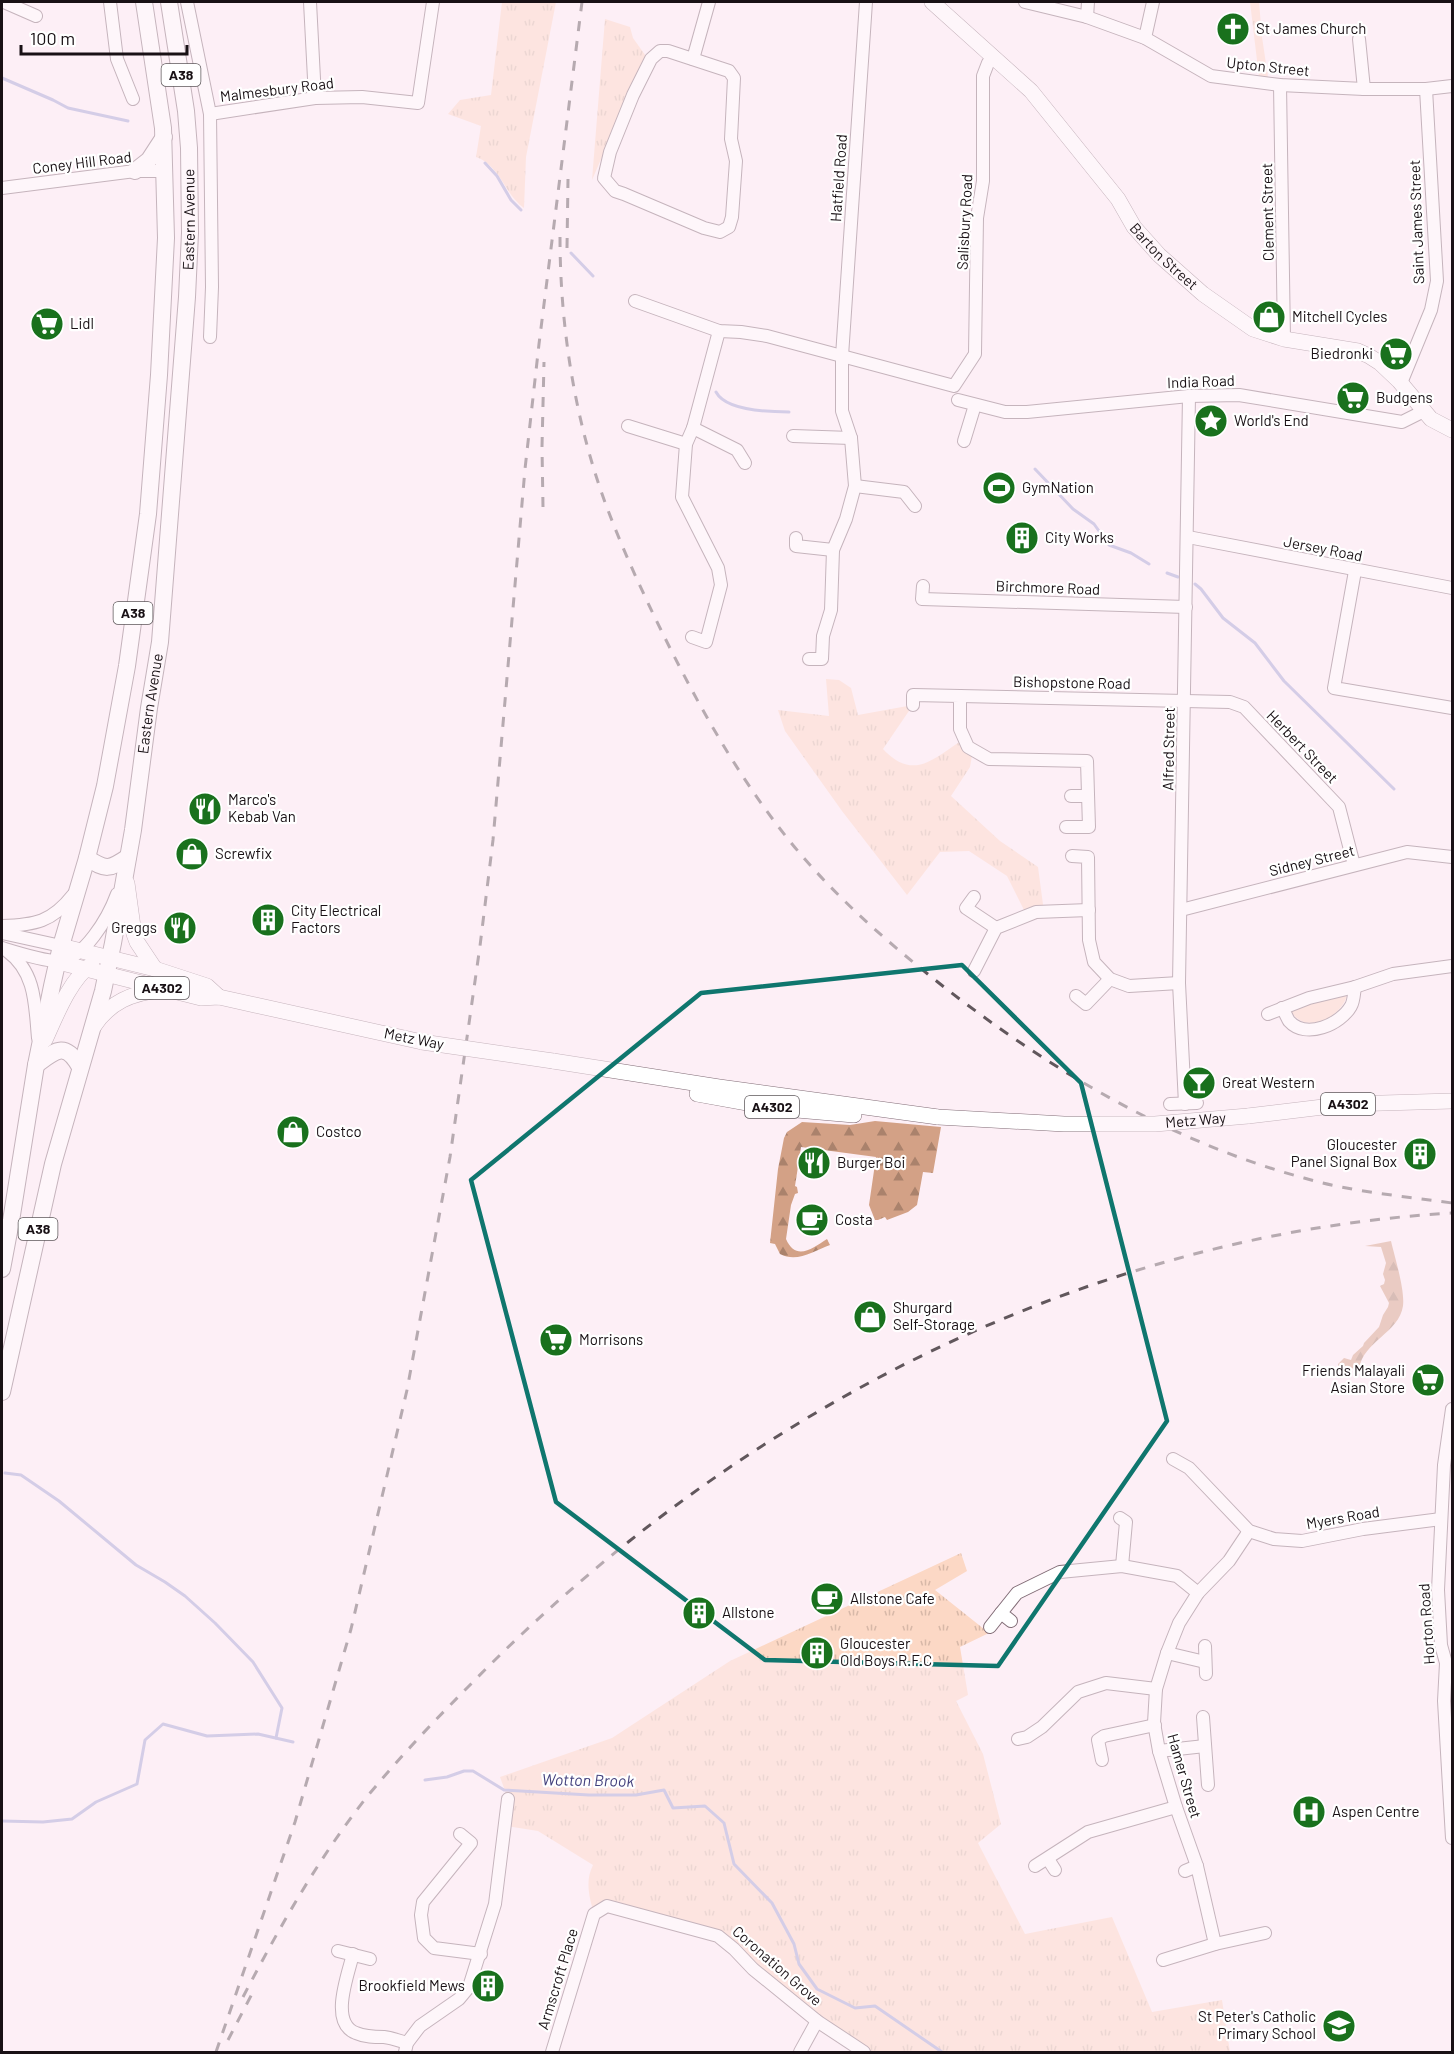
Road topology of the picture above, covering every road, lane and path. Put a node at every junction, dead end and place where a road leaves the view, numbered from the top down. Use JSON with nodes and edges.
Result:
{"nodes":[{"id":1,"x":3,"y":2,"type":"edge"},
{"id":2,"x":110,"y":2,"type":"edge"},
{"id":3,"x":144,"y":2,"type":"edge"},
{"id":4,"x":169,"y":2,"type":"edge"},
{"id":5,"x":187,"y":2,"type":"edge"},
{"id":6,"x":310,"y":2,"type":"edge"},
{"id":7,"x":433,"y":2,"type":"edge"},
{"id":8,"x":709,"y":2,"type":"edge"},
{"id":9,"x":866,"y":2,"type":"edge"},
{"id":10,"x":1025,"y":2,"type":"edge"},
{"id":11,"x":1088,"y":2,"type":"edge"},
{"id":12,"x":1153,"y":2,"type":"edge"},
{"id":13,"x":939,"y":4,"type":"edge"},
{"id":14,"x":36,"y":16,"type":"dead end"},
{"id":15,"x":1088,"y":17,"type":"junction"},
{"id":16,"x":1145,"y":38,"type":"junction"},
{"id":17,"x":1359,"y":39,"type":"dead end"},
{"id":18,"x":994,"y":57,"type":"junction"},
{"id":19,"x":693,"y":58,"type":"junction"},
{"id":20,"x":1280,"y":85,"type":"junction"},
{"id":21,"x":1452,"y":86,"type":"edge"},
{"id":22,"x":1364,"y":89,"type":"junction"},
{"id":23,"x":1426,"y":89,"type":"junction"},
{"id":24,"x":315,"y":98,"type":"junction"},
{"id":25,"x":133,"y":99,"type":"dead end"},
{"id":26,"x":210,"y":114,"type":"junction"},
{"id":27,"x":164,"y":137,"type":"junction"},
{"id":28,"x":135,"y":171,"type":"junction"},
{"id":29,"x":166,"y":171,"type":"junction"},
{"id":30,"x":189,"y":171,"type":"junction"},
{"id":31,"x":2,"y":188,"type":"edge"},
{"id":32,"x":635,"y":301,"type":"dead end"},
{"id":33,"x":719,"y":331,"type":"junction"},
{"id":34,"x":210,"y":337,"type":"dead end"},
{"id":35,"x":1284,"y":339,"type":"junction"},
{"id":36,"x":842,"y":356,"type":"junction"},
{"id":37,"x":1401,"y":383,"type":"junction"},
{"id":38,"x":1189,"y":396,"type":"junction"},
{"id":39,"x":958,"y":400,"type":"dead end"},
{"id":40,"x":975,"y":405,"type":"junction"},
{"id":41,"x":1424,"y":411,"type":"junction"},
{"id":42,"x":628,"y":426,"type":"dead end"},
{"id":43,"x":693,"y":428,"type":"junction"},
{"id":44,"x":1452,"y":430,"type":"edge"},
{"id":45,"x":793,"y":436,"type":"dead end"},
{"id":46,"x":851,"y":438,"type":"junction"},
{"id":47,"x":964,"y":441,"type":"dead end"},
{"id":48,"x":686,"y":444,"type":"junction"},
{"id":49,"x":745,"y":464,"type":"dead end"},
{"id":50,"x":855,"y":486,"type":"junction"},
{"id":51,"x":915,"y":506,"type":"dead end"},
{"id":52,"x":1188,"y":537,"type":"junction"},
{"id":53,"x":796,"y":538,"type":"dead end"},
{"id":54,"x":833,"y":550,"type":"junction"},
{"id":55,"x":1355,"y":571,"type":"junction"},
{"id":56,"x":923,"y":586,"type":"dead end"},
{"id":57,"x":1452,"y":588,"type":"edge"},
{"id":58,"x":1186,"y":607,"type":"junction"},
{"id":59,"x":692,"y":637,"type":"dead end"},
{"id":60,"x":809,"y":658,"type":"dead end"},
{"id":61,"x":960,"y":696,"type":"junction"},
{"id":62,"x":1185,"y":700,"type":"junction"},
{"id":63,"x":913,"y":705,"type":"dead end"},
{"id":64,"x":1452,"y":708,"type":"edge"},
{"id":65,"x":1071,"y":796,"type":"dead end"},
{"id":66,"x":1088,"y":796,"type":"junction"},
{"id":67,"x":1066,"y":827,"type":"dead end"},
{"id":68,"x":1072,"y":856,"type":"dead end"},
{"id":69,"x":1452,"y":857,"type":"edge"},
{"id":70,"x":87,"y":858,"type":"junction"},
{"id":71,"x":127,"y":863,"type":"junction"},
{"id":72,"x":1354,"y":865,"type":"junction"},
{"id":73,"x":80,"y":884,"type":"junction"},
{"id":74,"x":974,"y":897,"type":"dead end"},
{"id":75,"x":1089,"y":910,"type":"junction"},
{"id":76,"x":1181,"y":910,"type":"junction"},
{"id":77,"x":2,"y":926,"type":"edge"},
{"id":78,"x":996,"y":928,"type":"junction"},
{"id":79,"x":2,"y":933,"type":"edge"},
{"id":80,"x":2,"y":948,"type":"edge"},
{"id":81,"x":80,"y":950,"type":"junction"},
{"id":82,"x":59,"y":954,"type":"junction"},
{"id":83,"x":107,"y":966,"type":"junction"},
{"id":84,"x":1452,"y":966,"type":"edge"},
{"id":85,"x":85,"y":969,"type":"junction"},
{"id":86,"x":155,"y":969,"type":"junction"},
{"id":87,"x":974,"y":971,"type":"dead end"},
{"id":88,"x":1110,"y":979,"type":"junction"},
{"id":89,"x":1179,"y":983,"type":"junction"},
{"id":90,"x":1355,"y":987,"type":"junction"},
{"id":91,"x":169,"y":990,"type":"junction"},
{"id":92,"x":1076,"y":996,"type":"dead end"},
{"id":93,"x":219,"y":997,"type":"junction"},
{"id":94,"x":1282,"y":1008,"type":"junction"},
{"id":95,"x":1268,"y":1014,"type":"dead end"},
{"id":96,"x":92,"y":1028,"type":"junction"},
{"id":97,"x":37,"y":1060,"type":"junction"},
{"id":98,"x":80,"y":1067,"type":"junction"},
{"id":99,"x":1450,"y":1101,"type":"edge"},
{"id":100,"x":1170,"y":1104,"type":"dead end"},
{"id":101,"x":2,"y":1269,"type":"edge"},
{"id":102,"x":2,"y":1392,"type":"edge"},
{"id":103,"x":1452,"y":1409,"type":"edge"},
{"id":104,"x":1451,"y":1431,"type":"edge"},
{"id":105,"x":1173,"y":1459,"type":"dead end"},
{"id":106,"x":1441,"y":1519,"type":"junction"},
{"id":107,"x":1127,"y":1522,"type":"dead end"},
{"id":108,"x":1249,"y":1531,"type":"junction"},
{"id":109,"x":1122,"y":1566,"type":"junction"},
{"id":110,"x":1198,"y":1593,"type":"junction"},
{"id":111,"x":990,"y":1627,"type":"dead end"},
{"id":112,"x":1205,"y":1646,"type":"dead end"},
{"id":113,"x":1167,"y":1653,"type":"junction"},
{"id":114,"x":1449,"y":1663,"type":"edge"},
{"id":115,"x":1156,"y":1689,"type":"junction"},
{"id":116,"x":1203,"y":1717,"type":"dead end"},
{"id":117,"x":1155,"y":1725,"type":"junction"},
{"id":118,"x":1025,"y":1741,"type":"dead end"},
{"id":119,"x":1205,"y":1746,"type":"junction"},
{"id":120,"x":1159,"y":1751,"type":"junction"},
{"id":121,"x":1102,"y":1760,"type":"dead end"},
{"id":122,"x":1451,"y":1782,"type":"edge"},
{"id":123,"x":1208,"y":1785,"type":"dead end"},
{"id":124,"x":508,"y":1799,"type":"dead end"},
{"id":125,"x":1452,"y":1804,"type":"edge"},
{"id":126,"x":1176,"y":1806,"type":"junction"},
{"id":127,"x":460,"y":1834,"type":"dead end"},
{"id":128,"x":1452,"y":1838,"type":"edge"},
{"id":129,"x":1048,"y":1859,"type":"junction"},
{"id":130,"x":1035,"y":1866,"type":"dead end"},
{"id":131,"x":1055,"y":1870,"type":"dead end"},
{"id":132,"x":594,"y":1914,"type":"joint"},
{"id":133,"x":1265,"y":1933,"type":"dead end"},
{"id":134,"x":1215,"y":1944,"type":"junction"},
{"id":135,"x":338,"y":1951,"type":"dead end"},
{"id":136,"x":352,"y":1954,"type":"junction"},
{"id":137,"x":480,"y":1954,"type":"junction"},
{"id":138,"x":370,"y":1959,"type":"dead end"},
{"id":139,"x":1162,"y":1960,"type":"dead end"},
{"id":140,"x":817,"y":2021,"type":"junction"},
{"id":141,"x":406,"y":2048,"type":"edge"},
{"id":142,"x":552,"y":2052,"type":"edge"},
{"id":143,"x":800,"y":2052,"type":"edge"},
{"id":144,"x":864,"y":2052,"type":"edge"}],
"edges":[{"from":1,"to":14,"type":"street"},
{"from":2,"to":25,"type":"street"},
{"from":3,"to":27,"type":"highway","name":"Eastern Avenue","number":"A38"},
{"from":4,"to":30,"type":"highway","name":"Eastern Avenue","number":"A38"},
{"from":5,"to":26,"type":"street","name":"Eastern Avenue"},
{"from":6,"to":24,"type":"street"},
{"from":7,"to":24,"type":"street","name":"Malmesbury Road"},
{"from":8,"to":19,"type":"street"},
{"from":9,"to":36,"type":"street","name":"Hatfield Road"},
{"from":10,"to":15,"type":"street","name":"Upton Street"},
{"from":11,"to":15,"type":"street"},
{"from":12,"to":16,"type":"street"},
{"from":13,"to":18,"type":"main road","name":"Barton Street"},
{"from":15,"to":16,"type":"street","name":"Upton Street"},
{"from":16,"to":20,"type":"street","name":"Upton Street"},
{"from":17,"to":22,"type":"street"},
{"from":18,"to":35,"type":"main road","name":"Barton Street"},
{"from":18,"to":36,"type":"street","name":"Salisbury Road"},
{"from":19,"to":19,"type":"street"},
{"from":20,"to":22,"type":"street","name":"Upton Street"},
{"from":20,"to":35,"type":"street","name":"Clement Street"},
{"from":21,"to":23,"type":"street","name":"Upton Street"},
{"from":22,"to":23,"type":"street","name":"Upton Street"},
{"from":23,"to":37,"type":"street","name":"Saint James Street"},
{"from":24,"to":26,"type":"street","name":"Malmesbury Road"},
{"from":26,"to":34,"type":"street","name":"Eastern Avenue"},
{"from":27,"to":28,"type":"highway"},
{"from":27,"to":29,"type":"highway","name":"Eastern Avenue","number":"A38"},
{"from":28,"to":29,"type":"street","name":"Coney Hill Road"},
{"from":28,"to":31,"type":"street","name":"Coney Hill Road"},
{"from":29,"to":30,"type":"highway"},
{"from":29,"to":70,"type":"highway","name":"Eastern Avenue","number":"A38"},
{"from":30,"to":71,"type":"highway","name":"Eastern Avenue","number":"A38"},
{"from":32,"to":33,"type":"street"},
{"from":33,"to":36,"type":"street"},
{"from":33,"to":43,"type":"street"},
{"from":35,"to":37,"type":"main road","name":"Barton Street"},
{"from":36,"to":46,"type":"street","name":"Hatfield Road"},
{"from":37,"to":41,"type":"main road","name":"Barton Street"},
{"from":38,"to":40,"type":"street","name":"India Road"},
{"from":38,"to":41,"type":"street","name":"India Road"},
{"from":38,"to":52,"type":"street","name":"Alfred Street"},
{"from":39,"to":40,"type":"street","name":"India Road"},
{"from":40,"to":47,"type":"street"},
{"from":41,"to":44,"type":"main road","name":"Barton Street"},
{"from":42,"to":48,"type":"street"},
{"from":43,"to":48,"type":"street"},
{"from":43,"to":49,"type":"street"},
{"from":45,"to":46,"type":"street"},
{"from":46,"to":50,"type":"street","name":"Hatfield Road"},
{"from":48,"to":59,"type":"street"},
{"from":50,"to":51,"type":"street"},
{"from":50,"to":54,"type":"street"},
{"from":52,"to":55,"type":"street","name":"Jersey Road"},
{"from":52,"to":58,"type":"street","name":"Alfred Street"},
{"from":53,"to":54,"type":"street"},
{"from":54,"to":60,"type":"street"},
{"from":55,"to":57,"type":"street","name":"Jersey Road"},
{"from":55,"to":64,"type":"street"},
{"from":56,"to":58,"type":"street","name":"Birchmore Road"},
{"from":58,"to":62,"type":"street","name":"Alfred Street"},
{"from":61,"to":62,"type":"street","name":"Bishopstone Road"},
{"from":61,"to":63,"type":"street","name":"Bishopstone Road"},
{"from":61,"to":66,"type":"street"},
{"from":62,"to":72,"type":"street","name":"Herbert Street"},
{"from":62,"to":76,"type":"street","name":"Alfred Street"},
{"from":65,"to":66,"type":"street"},
{"from":66,"to":67,"type":"street"},
{"from":68,"to":75,"type":"street"},
{"from":69,"to":72,"type":"street","name":"Sidney Street"},
{"from":70,"to":71,"type":"highway"},
{"from":70,"to":73,"type":"highway","name":"Eastern Avenue","number":"A38"},
{"from":71,"to":81,"type":"street"},
{"from":71,"to":83,"type":"highway","name":"Eastern Avenue","number":"A38"},
{"from":71,"to":86,"type":"main road"},
{"from":72,"to":76,"type":"street","name":"Sidney Street"},
{"from":73,"to":77,"type":"street"},
{"from":73,"to":82,"type":"highway","name":"Eastern Avenue","number":"A38"},
{"from":74,"to":78,"type":"street"},
{"from":75,"to":78,"type":"street"},
{"from":75,"to":88,"type":"street"},
{"from":76,"to":89,"type":"street","name":"Alfred Street"},
{"from":78,"to":87,"type":"street"},
{"from":79,"to":82,"type":"street","name":"Metz Way"},
{"from":80,"to":82,"type":"street","name":"Metz Way"},
{"from":80,"to":97,"type":"street"},
{"from":81,"to":82,"type":"main road","name":"Metz Way","number":"A4302"},
{"from":81,"to":83,"type":"main road","name":"Metz Way","number":"A4302"},
{"from":82,"to":85,"type":"main road","name":"Metz Way"},
{"from":82,"to":97,"type":"highway","name":"Eastern Avenue","number":"A38"},
{"from":83,"to":85,"type":"main road"},
{"from":83,"to":86,"type":"main road","name":"Metz Way","number":"A4302"},
{"from":83,"to":91,"type":"main road","name":"Metz Way","number":"A4302"},
{"from":83,"to":96,"type":"highway","name":"Eastern Avenue","number":"A38"},
{"from":84,"to":90,"type":"street"},
{"from":85,"to":97,"type":"main road"},
{"from":86,"to":93,"type":"main road","name":"Metz Way","number":"A4302"},
{"from":88,"to":89,"type":"street"},
{"from":88,"to":92,"type":"street"},
{"from":89,"to":100,"type":"street","name":"Alfred Street"},
{"from":90,"to":94,"type":"street"},
{"from":90,"to":94,"type":"street"},
{"from":91,"to":93,"type":"main road","name":"Metz Way","number":"A4302"},
{"from":91,"to":96,"type":"main road"},
{"from":93,"to":99,"type":"main road","name":"Metz Way","number":"A4302","bridge":true},
{"from":94,"to":95,"type":"street"},
{"from":96,"to":98,"type":"highway","name":"Eastern Avenue","number":"A38"},
{"from":97,"to":98,"type":"highway"},
{"from":97,"to":101,"type":"highway","name":"Eastern Avenue","number":"A38"},
{"from":98,"to":102,"type":"highway","name":"Eastern Avenue","number":"A38"},
{"from":103,"to":104,"type":"street","name":"Horton Road"},
{"from":104,"to":106,"type":"street","name":"Horton Road"},
{"from":105,"to":108,"type":"street"},
{"from":106,"to":108,"type":"street","name":"Myers Road"},
{"from":106,"to":114,"type":"street","name":"Horton Road"},
{"from":107,"to":109,"type":"street"},
{"from":108,"to":110,"type":"street","name":"Hamer Street"},
{"from":109,"to":110,"type":"street"},
{"from":109,"to":111,"type":"street"},
{"from":110,"to":113,"type":"street","name":"Hamer Street"},
{"from":112,"to":113,"type":"street"},
{"from":113,"to":115,"type":"street","name":"Hamer Street"},
{"from":114,"to":122,"type":"street","name":"Horton Road"},
{"from":115,"to":117,"type":"street","name":"Hamer Street"},
{"from":115,"to":118,"type":"street"},
{"from":116,"to":119,"type":"street"},
{"from":117,"to":120,"type":"street","name":"Hamer Street"},
{"from":117,"to":121,"type":"street"},
{"from":119,"to":120,"type":"street"},
{"from":119,"to":123,"type":"street"},
{"from":120,"to":126,"type":"street","name":"Hamer Street"},
{"from":122,"to":125,"type":"street","name":"Horton Road"},
{"from":124,"to":137,"type":"street"},
{"from":125,"to":128,"type":"street","name":"Horton Road"},
{"from":126,"to":129,"type":"street"},
{"from":126,"to":134,"type":"street","name":"Hamer Street"},
{"from":127,"to":137,"type":"street"},
{"from":129,"to":130,"type":"street"},
{"from":129,"to":131,"type":"street"},
{"from":132,"to":140,"type":"street","name":"Coronation Grove"},
{"from":132,"to":142,"type":"street","name":"Armscroft Place"},
{"from":133,"to":134,"type":"street"},
{"from":134,"to":139,"type":"street"},
{"from":135,"to":136,"type":"street"},
{"from":136,"to":138,"type":"street"},
{"from":136,"to":141,"type":"street"},
{"from":137,"to":141,"type":"street"},
{"from":140,"to":143,"type":"street"},
{"from":140,"to":144,"type":"street","name":"Coronation Grove"}]}
